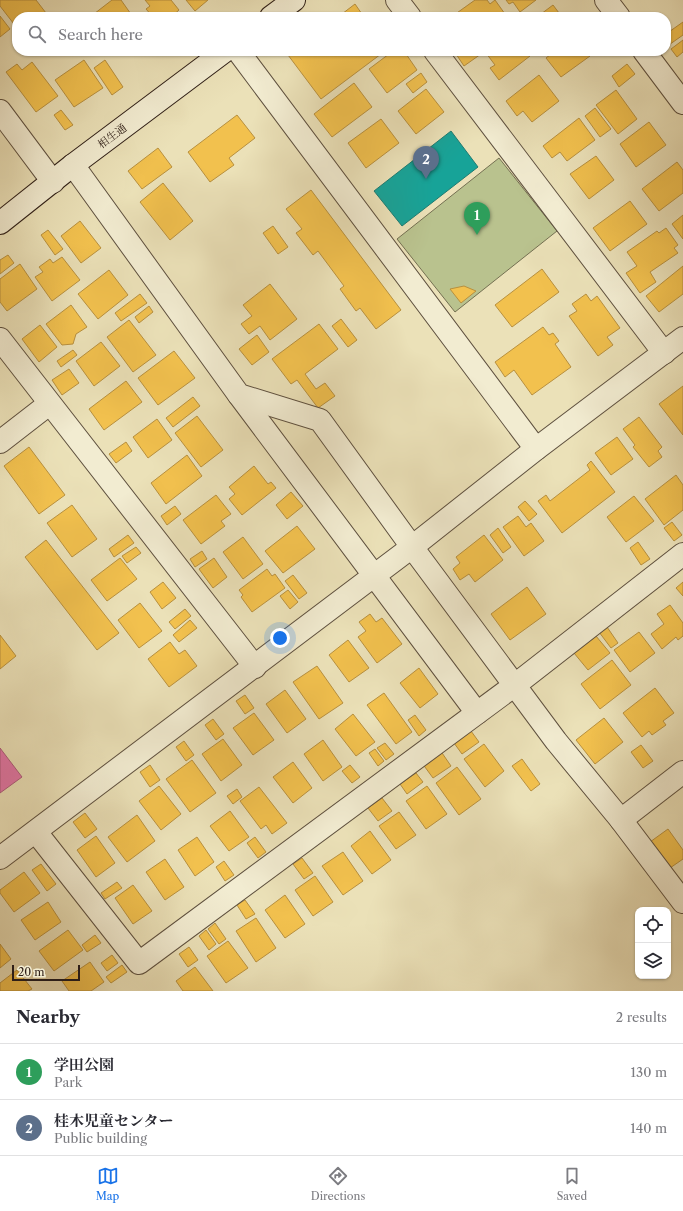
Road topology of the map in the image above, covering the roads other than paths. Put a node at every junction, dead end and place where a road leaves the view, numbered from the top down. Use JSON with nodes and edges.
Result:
{"nodes":[{"id":1,"x":294,"y":0,"type":"edge"},
{"id":2,"x":397,"y":0,"type":"edge"},
{"id":3,"x":606,"y":0,"type":"edge"},
{"id":4,"x":278,"y":12,"type":"edge"},
{"id":5,"x":406,"y":12,"type":"edge"},
{"id":6,"x":615,"y":12,"type":"edge"},
{"id":7,"x":218,"y":56,"type":"edge"},
{"id":8,"x":242,"y":56,"type":"edge"},
{"id":9,"x":439,"y":56,"type":"edge"},
{"id":10,"x":648,"y":56,"type":"edge"},
{"id":11,"x":683,"y":103,"type":"edge"},
{"id":12,"x":0,"y":111,"type":"edge"},
{"id":13,"x":73,"y":165,"type":"junction"},
{"id":14,"x":53,"y":182,"type":"junction"},
{"id":15,"x":0,"y":223,"type":"edge"},
{"id":16,"x":683,"y":338,"type":"edge"},
{"id":17,"x":0,"y":339,"type":"edge"},
{"id":18,"x":664,"y":353,"type":"junction"},
{"id":19,"x":239,"y":395,"type":"junction"},
{"id":20,"x":49,"y":404,"type":"junction"},
{"id":21,"x":0,"y":442,"type":"edge"},
{"id":22,"x":536,"y":449,"type":"junction"},
{"id":23,"x":412,"y":547,"type":"junction"},
{"id":24,"x":683,"y":554,"type":"edge"},
{"id":25,"x":374,"y":576,"type":"junction"},
{"id":26,"x":255,"y":667,"type":"junction"},
{"id":27,"x":514,"y":685,"type":"junction"},
{"id":28,"x":477,"y":713,"type":"junction"},
{"id":29,"x":683,"y":772,"type":"edge"},
{"id":30,"x":621,"y":820,"type":"junction"},
{"id":31,"x":36,"y":832,"type":"junction"},
{"id":32,"x":0,"y":858,"type":"edge"},
{"id":33,"x":683,"y":902,"type":"edge"}],
"edges":[{"from":1,"to":4,"type":"street"},
{"from":2,"to":5,"type":"street"},
{"from":3,"to":6,"type":"street"},
{"from":7,"to":13,"type":"street","name":"相生通"},
{"from":8,"to":22,"type":"street"},
{"from":9,"to":18,"type":"street"},
{"from":10,"to":11,"type":"street"},
{"from":12,"to":14,"type":"street"},
{"from":13,"to":14,"type":"street","name":"相生通"},
{"from":13,"to":19,"type":"street"},
{"from":14,"to":15,"type":"street","name":"相生通"},
{"from":16,"to":18,"type":"street"},
{"from":17,"to":20,"type":"street"},
{"from":18,"to":22,"type":"street"},
{"from":19,"to":23,"type":"street"},
{"from":19,"to":25,"type":"street"},
{"from":20,"to":21,"type":"street"},
{"from":20,"to":26,"type":"street"},
{"from":22,"to":23,"type":"street"},
{"from":23,"to":25,"type":"street"},
{"from":23,"to":27,"type":"street"},
{"from":24,"to":27,"type":"street"},
{"from":25,"to":26,"type":"street"},
{"from":25,"to":28,"type":"street"},
{"from":26,"to":31,"type":"street"},
{"from":27,"to":28,"type":"street"},
{"from":27,"to":30,"type":"street"},
{"from":28,"to":31,"type":"street"},
{"from":29,"to":30,"type":"street"},
{"from":30,"to":33,"type":"street"},
{"from":31,"to":32,"type":"street"}]}
